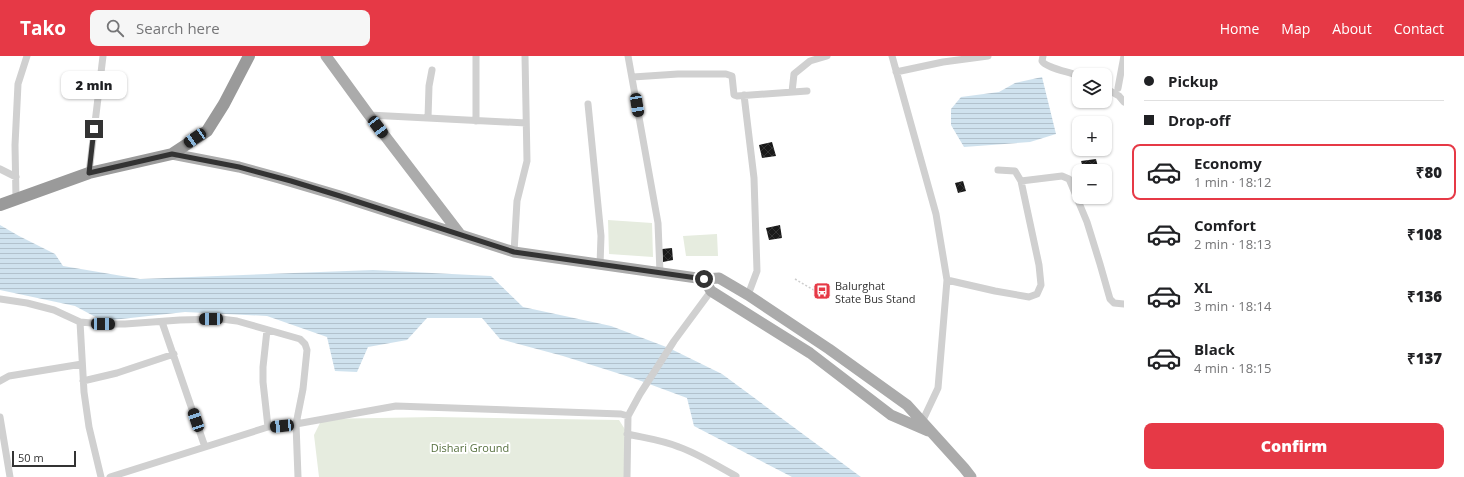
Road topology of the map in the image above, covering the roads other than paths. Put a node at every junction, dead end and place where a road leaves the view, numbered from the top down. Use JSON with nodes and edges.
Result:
{"nodes":[{"id":1,"x":27,"y":56,"type":"edge"},
{"id":2,"x":103,"y":56,"type":"edge"},
{"id":3,"x":249,"y":56,"type":"edge"},
{"id":4,"x":326,"y":56,"type":"edge"},
{"id":5,"x":476,"y":56,"type":"edge"},
{"id":6,"x":525,"y":56,"type":"edge"},
{"id":7,"x":628,"y":56,"type":"edge"},
{"id":8,"x":827,"y":56,"type":"edge"},
{"id":9,"x":892,"y":56,"type":"edge"},
{"id":10,"x":988,"y":56,"type":"edge"},
{"id":11,"x":1043,"y":56,"type":"edge"},
{"id":12,"x":1124,"y":56,"type":"edge"},
{"id":13,"x":432,"y":70,"type":"dead end"},
{"id":14,"x":896,"y":72,"type":"junction"},
{"id":15,"x":1072,"y":72,"type":"edge"},
{"id":16,"x":633,"y":78,"type":"junction"},
{"id":17,"x":1121,"y":87,"type":"edge"},
{"id":18,"x":807,"y":91,"type":"dead end"},
{"id":19,"x":1112,"y":91,"type":"edge"},
{"id":20,"x":792,"y":92,"type":"junction"},
{"id":21,"x":744,"y":95,"type":"junction"},
{"id":22,"x":1124,"y":102,"type":"edge"},
{"id":23,"x":588,"y":104,"type":"dead end"},
{"id":24,"x":369,"y":115,"type":"junction"},
{"id":25,"x":428,"y":118,"type":"junction"},
{"id":26,"x":476,"y":121,"type":"junction"},
{"id":27,"x":526,"y":122,"type":"junction"},
{"id":28,"x":172,"y":154,"type":"junction"},
{"id":29,"x":0,"y":169,"type":"edge"},
{"id":30,"x":998,"y":170,"type":"dead end"},
{"id":31,"x":89,"y":173,"type":"junction"},
{"id":32,"x":16,"y":177,"type":"junction"},
{"id":33,"x":1021,"y":181,"type":"junction"},
{"id":34,"x":16,"y":199,"type":"junction"},
{"id":35,"x":2,"y":205,"type":"edge"},
{"id":36,"x":460,"y":234,"type":"junction"},
{"id":37,"x":514,"y":252,"type":"junction"},
{"id":38,"x":600,"y":264,"type":"junction"},
{"id":39,"x":660,"y":273,"type":"junction"},
{"id":40,"x":704,"y":279,"type":"junction"},
{"id":41,"x":947,"y":280,"type":"junction"},
{"id":42,"x":711,"y":291,"type":"junction"},
{"id":43,"x":748,"y":295,"type":"junction"},
{"id":44,"x":0,"y":299,"type":"edge"},
{"id":45,"x":1124,"y":304,"type":"edge"},
{"id":46,"x":80,"y":322,"type":"junction"},
{"id":47,"x":162,"y":322,"type":"junction"},
{"id":48,"x":268,"y":330,"type":"junction"},
{"id":49,"x":174,"y":354,"type":"junction"},
{"id":50,"x":82,"y":364,"type":"junction"},
{"id":51,"x":0,"y":381,"type":"edge"},
{"id":52,"x":83,"y":381,"type":"junction"},
{"id":53,"x":628,"y":416,"type":"junction"},
{"id":54,"x":0,"y":417,"type":"edge"},
{"id":55,"x":922,"y":422,"type":"junction"},
{"id":56,"x":296,"y":424,"type":"junction"},
{"id":57,"x":268,"y":427,"type":"junction"},
{"id":58,"x":932,"y":433,"type":"junction"},
{"id":59,"x":628,"y":434,"type":"junction"},
{"id":60,"x":205,"y":447,"type":"junction"},
{"id":61,"x":736,"y":476,"type":"edge"},
{"id":62,"x":10,"y":477,"type":"edge"},
{"id":63,"x":101,"y":477,"type":"edge"},
{"id":64,"x":110,"y":477,"type":"edge"},
{"id":65,"x":298,"y":477,"type":"edge"},
{"id":66,"x":627,"y":477,"type":"edge"},
{"id":67,"x":971,"y":477,"type":"edge"}],
"edges":[{"from":1,"to":32,"type":"street"},
{"from":2,"to":31,"type":"street"},
{"from":3,"to":28,"type":"highway"},
{"from":4,"to":24,"type":"main road"},
{"from":5,"to":26,"type":"street"},
{"from":6,"to":27,"type":"street"},
{"from":7,"to":16,"type":"street"},
{"from":8,"to":20,"type":"street"},
{"from":9,"to":14,"type":"street"},
{"from":10,"to":14,"type":"street"},
{"from":11,"to":15,"type":"street"},
{"from":12,"to":17,"type":"street"},
{"from":13,"to":25,"type":"street"},
{"from":14,"to":41,"type":"street"},
{"from":16,"to":21,"type":"street"},
{"from":16,"to":39,"type":"street"},
{"from":18,"to":20,"type":"street"},
{"from":19,"to":22,"type":"street"},
{"from":20,"to":21,"type":"street"},
{"from":21,"to":43,"type":"street"},
{"from":23,"to":38,"type":"street"},
{"from":24,"to":25,"type":"street"},
{"from":24,"to":36,"type":"main road"},
{"from":25,"to":26,"type":"street"},
{"from":26,"to":27,"type":"street"},
{"from":27,"to":37,"type":"street"},
{"from":28,"to":31,"type":"highway"},
{"from":28,"to":36,"type":"main road"},
{"from":29,"to":32,"type":"street"},
{"from":30,"to":33,"type":"street"},
{"from":31,"to":34,"type":"highway"},
{"from":32,"to":34,"type":"street"},
{"from":33,"to":41,"type":"street"},
{"from":33,"to":45,"type":"street"},
{"from":34,"to":35,"type":"highway"},
{"from":36,"to":37,"type":"main road"},
{"from":37,"to":38,"type":"main road"},
{"from":38,"to":39,"type":"main road"},
{"from":39,"to":40,"type":"main road"},
{"from":40,"to":42,"type":"main road"},
{"from":40,"to":43,"type":"main road"},
{"from":41,"to":55,"type":"street"},
{"from":42,"to":53,"type":"street"},
{"from":42,"to":58,"type":"main road"},
{"from":43,"to":55,"type":"main road"},
{"from":44,"to":46,"type":"street"},
{"from":46,"to":47,"type":"street"},
{"from":46,"to":50,"type":"street"},
{"from":47,"to":48,"type":"street"},
{"from":47,"to":49,"type":"street"},
{"from":48,"to":56,"type":"street"},
{"from":48,"to":57,"type":"street"},
{"from":49,"to":52,"type":"street"},
{"from":49,"to":60,"type":"street"},
{"from":50,"to":51,"type":"street"},
{"from":50,"to":52,"type":"street"},
{"from":52,"to":63,"type":"street"},
{"from":53,"to":56,"type":"street"},
{"from":53,"to":59,"type":"street"},
{"from":54,"to":62,"type":"street"},
{"from":55,"to":58,"type":"main road"},
{"from":56,"to":57,"type":"street"},
{"from":56,"to":65,"type":"street"},
{"from":57,"to":60,"type":"street"},
{"from":58,"to":67,"type":"main road"},
{"from":59,"to":61,"type":"street"},
{"from":59,"to":66,"type":"street"},
{"from":60,"to":64,"type":"street"}]}
